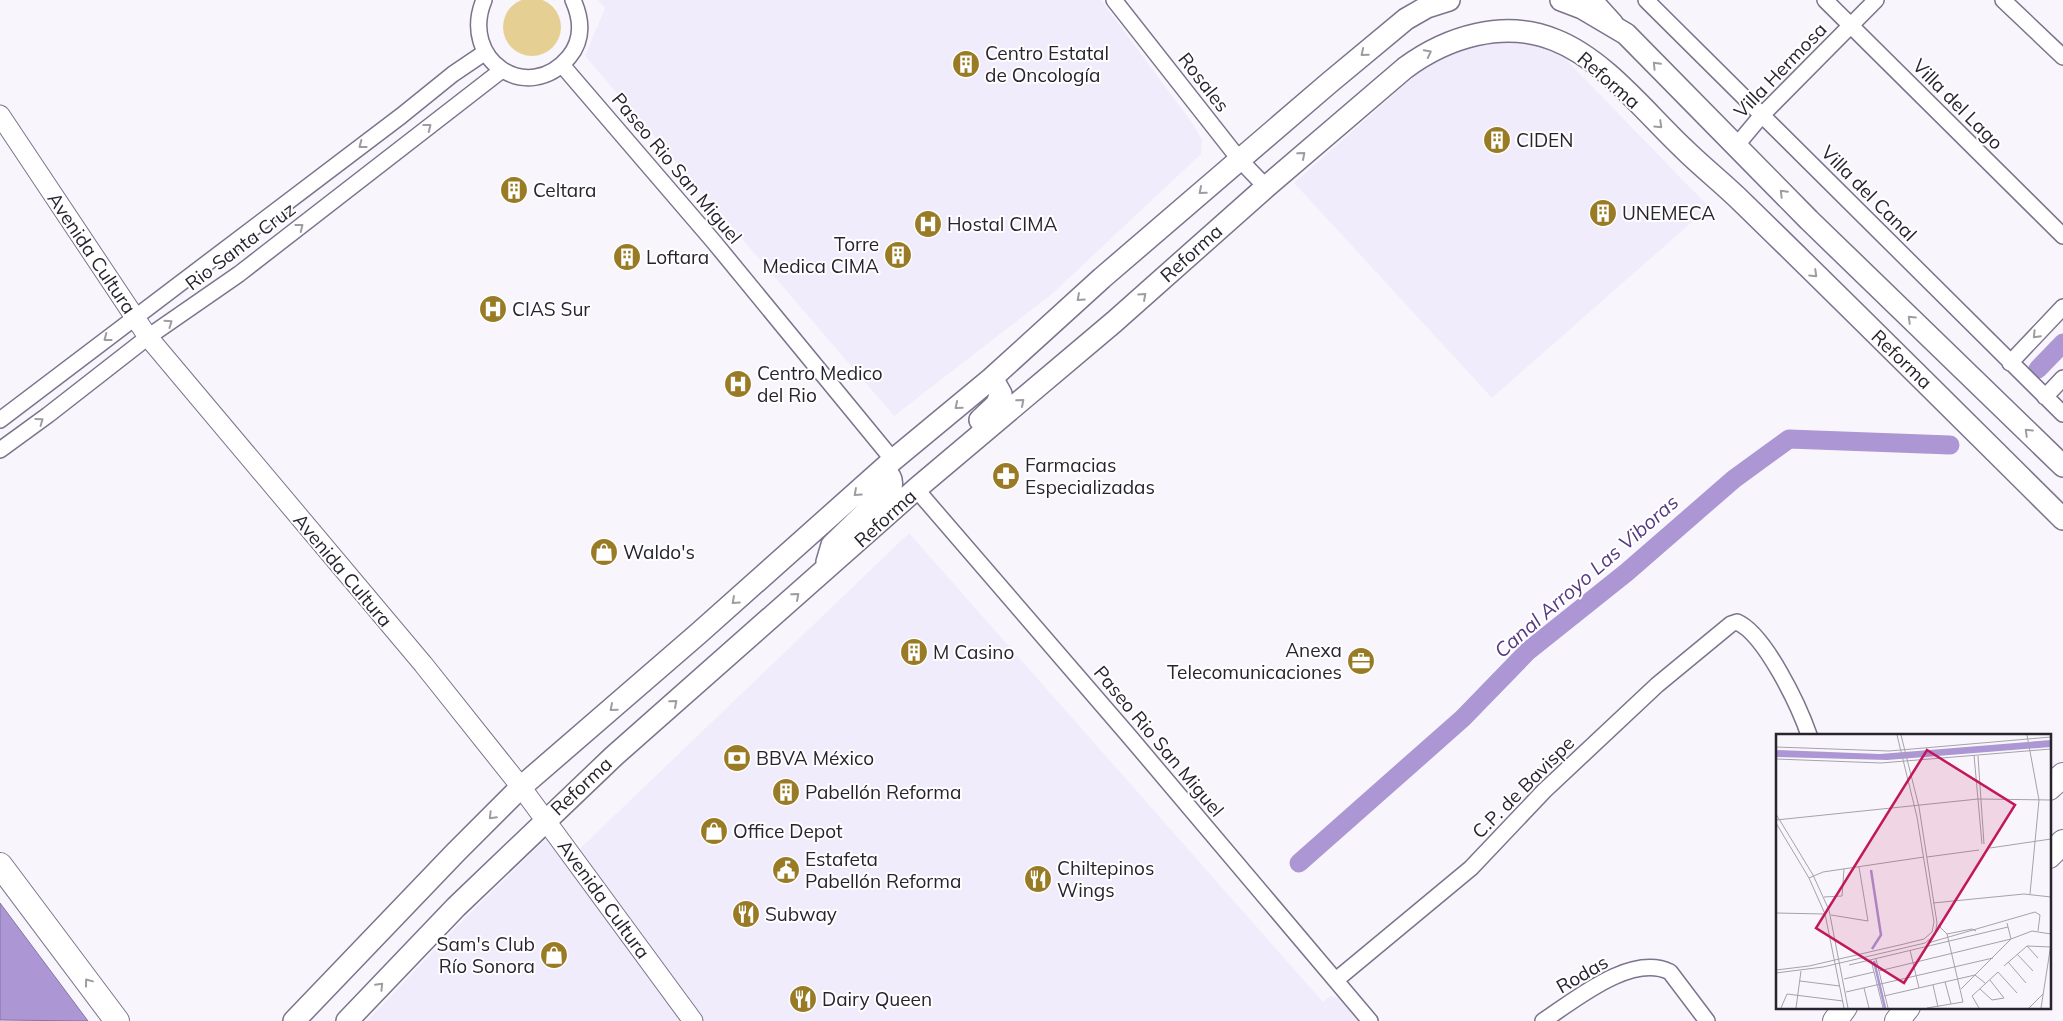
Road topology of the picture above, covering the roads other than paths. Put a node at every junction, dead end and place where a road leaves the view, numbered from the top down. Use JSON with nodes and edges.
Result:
{"nodes":[{"id":1,"x":484,"y":0,"type":"edge"},
{"id":2,"x":573,"y":0,"type":"edge"},
{"id":3,"x":1114,"y":0,"type":"edge"},
{"id":4,"x":1417,"y":0,"type":"edge"},
{"id":5,"x":1448,"y":0,"type":"edge"},
{"id":6,"x":1560,"y":0,"type":"edge"},
{"id":7,"x":1595,"y":0,"type":"edge"},
{"id":8,"x":1646,"y":0,"type":"edge"},
{"id":9,"x":1825,"y":0,"type":"edge"},
{"id":10,"x":1876,"y":0,"type":"edge"},
{"id":11,"x":2003,"y":0,"type":"edge"},
{"id":12,"x":1406,"y":19,"type":"junction"},
{"id":13,"x":1851,"y":26,"type":"junction"},
{"id":14,"x":1626,"y":34,"type":"junction"},
{"id":15,"x":484,"y":52,"type":"junction"},
{"id":16,"x":2063,"y":57,"type":"edge"},
{"id":17,"x":562,"y":65,"type":"junction"},
{"id":18,"x":502,"y":70,"type":"junction"},
{"id":19,"x":0,"y":115,"type":"edge"},
{"id":20,"x":1762,"y":115,"type":"junction"},
{"id":21,"x":1736,"y":146,"type":"junction"},
{"id":22,"x":1239,"y":159,"type":"junction"},
{"id":23,"x":1266,"y":187,"type":"junction"},
{"id":24,"x":1809,"y":220,"type":"junction"},
{"id":25,"x":2063,"y":236,"type":"edge"},
{"id":26,"x":1786,"y":246,"type":"junction"},
{"id":27,"x":2063,"y":307,"type":"edge"},
{"id":28,"x":134,"y":318,"type":"junction"},
{"id":29,"x":148,"y":337,"type":"junction"},
{"id":30,"x":2010,"y":362,"type":"junction"},
{"id":31,"x":992,"y":378,"type":"junction"},
{"id":32,"x":2063,"y":378,"type":"edge"},
{"id":33,"x":2045,"y":397,"type":"junction"},
{"id":34,"x":2063,"y":414,"type":"edge"},
{"id":35,"x":0,"y":420,"type":"edge"},
{"id":36,"x":0,"y":450,"type":"edge"},
{"id":37,"x":887,"y":465,"type":"junction"},
{"id":38,"x":2063,"y":466,"type":"edge"},
{"id":39,"x":933,"y":475,"type":"junction"},
{"id":40,"x":916,"y":490,"type":"junction"},
{"id":41,"x":2063,"y":519,"type":"edge"},
{"id":42,"x":826,"y":570,"type":"junction"},
{"id":43,"x":1808,"y":734,"type":"edge"},
{"id":44,"x":2063,"y":775,"type":"edge"},
{"id":45,"x":521,"y":787,"type":"junction"},
{"id":46,"x":2050,"y":787,"type":"edge"},
{"id":47,"x":546,"y":819,"type":"junction"},
{"id":48,"x":2063,"y":842,"type":"edge"},
{"id":49,"x":2050,"y":855,"type":"edge"},
{"id":50,"x":0,"y":865,"type":"edge"},
{"id":51,"x":1336,"y":980,"type":"junction"},
{"id":52,"x":1844,"y":1008,"type":"edge"},
{"id":53,"x":117,"y":1021,"type":"edge"},
{"id":54,"x":294,"y":1021,"type":"edge"},
{"id":55,"x":347,"y":1021,"type":"edge"},
{"id":56,"x":693,"y":1021,"type":"edge"},
{"id":57,"x":1370,"y":1021,"type":"edge"},
{"id":58,"x":1543,"y":1021,"type":"edge"},
{"id":59,"x":1707,"y":1021,"type":"edge"},
{"id":60,"x":1835,"y":1021,"type":"edge"}],
"edges":[{"from":1,"to":15,"type":"street"},
{"from":2,"to":17,"type":"street"},
{"from":3,"to":22,"type":"street","name":"Rosales"},
{"from":4,"to":12,"type":"street"},
{"from":5,"to":12,"type":"main road","name":"Reforma"},
{"from":6,"to":14,"type":"main road","name":"Reforma"},
{"from":7,"to":14,"type":"street"},
{"from":8,"to":20,"type":"street","name":"Villa del Canal"},
{"from":9,"to":13,"type":"street","name":"Villa del Lago"},
{"from":10,"to":13,"type":"street","name":"Villa Hermosa"},
{"from":11,"to":16,"type":"street"},
{"from":12,"to":22,"type":"main road","name":"Reforma","one_way":true},
{"from":13,"to":20,"type":"street","name":"Villa Hermosa"},
{"from":13,"to":25,"type":"street","name":"Villa del Lago"},
{"from":21,"to":14,"type":"main road","name":"Reforma","one_way":true},
{"from":15,"to":18,"type":"street"},
{"from":15,"to":28,"type":"street","name":"Rio Santa Cruz","one_way":true},
{"from":17,"to":18,"type":"street"},
{"from":17,"to":37,"type":"street","name":"Paseo Rio San Miguel"},
{"from":29,"to":18,"type":"street","name":"Rio Santa Cruz","one_way":true},
{"from":19,"to":28,"type":"street","name":"Avenida Cultura"},
{"from":20,"to":21,"type":"street","name":"Villa Hermosa"},
{"from":20,"to":30,"type":"street","name":"Villa del Canal"},
{"from":24,"to":21,"type":"main road","name":"Reforma","one_way":true},
{"from":22,"to":23,"type":"street","name":"Rosales"},
{"from":22,"to":31,"type":"main road","name":"Reforma","one_way":true},
{"from":23,"to":26,"type":"main road","name":"Reforma","one_way":true},
{"from":39,"to":23,"type":"main road","name":"Reforma","one_way":true},
{"from":24,"to":26,"type":"main road"},
{"from":38,"to":24,"type":"main road","name":"Reforma","one_way":true},
{"from":26,"to":41,"type":"main road","name":"Reforma","one_way":true},
{"from":27,"to":30,"type":"street","one_way":true},
{"from":28,"to":29,"type":"street","name":"Avenida Cultura"},
{"from":28,"to":35,"type":"street","name":"Rio Santa Cruz","one_way":true},
{"from":36,"to":29,"type":"street","name":"Rio Santa Cruz","one_way":true},
{"from":29,"to":45,"type":"street","name":"Avenida Cultura"},
{"from":30,"to":33,"type":"street","name":"Villa del Canal"},
{"from":31,"to":37,"type":"main road","name":"Reforma","one_way":true},
{"from":31,"to":39,"type":"main road"},
{"from":32,"to":33,"type":"street"},
{"from":33,"to":34,"type":"street","name":"Villa del Canal"},
{"from":37,"to":42,"type":"main road"},
{"from":37,"to":45,"type":"main road","name":"Reforma","one_way":true},
{"from":39,"to":40,"type":"main road","name":"Reforma"},
{"from":40,"to":42,"type":"main road","name":"Reforma"},
{"from":40,"to":51,"type":"street","name":"Paseo Rio San Miguel"},
{"from":47,"to":42,"type":"main road","name":"Reforma","one_way":true},
{"from":43,"to":51,"type":"street","name":"C.P. de Bavispe"},
{"from":44,"to":46,"type":"main road"},
{"from":45,"to":47,"type":"street","name":"Avenida Cultura"},
{"from":45,"to":54,"type":"main road","name":"Reforma","one_way":true},
{"from":55,"to":47,"type":"main road","name":"Reforma","one_way":true},
{"from":47,"to":56,"type":"street","name":"Avenida Cultura"},
{"from":48,"to":49,"type":"main road"},
{"from":53,"to":50,"type":"main road","one_way":true},
{"from":51,"to":57,"type":"street","name":"Paseo Rio San Miguel"},
{"from":52,"to":60,"type":"main road"},
{"from":58,"to":59,"type":"street","name":"Rodas"}]}
